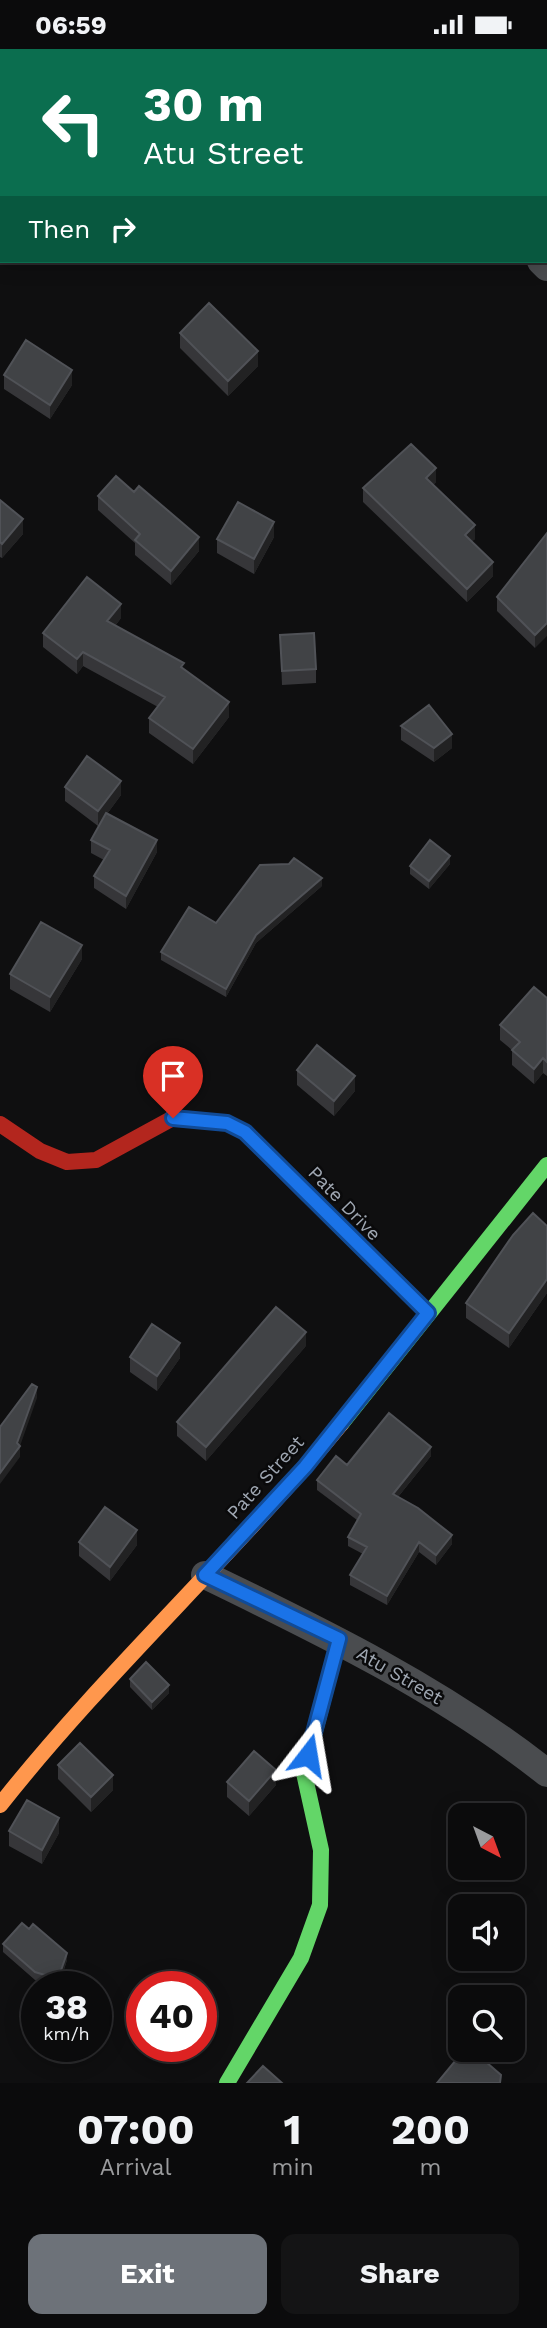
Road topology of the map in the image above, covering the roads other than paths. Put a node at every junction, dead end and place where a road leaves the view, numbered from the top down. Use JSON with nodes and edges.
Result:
{"nodes":[{"id":1,"x":0,"y":1124,"type":"edge"},
{"id":2,"x":547,"y":1165,"type":"edge"},
{"id":3,"x":428,"y":1313,"type":"junction"},
{"id":4,"x":205,"y":1575,"type":"junction"},
{"id":5,"x":339,"y":1639,"type":"junction"},
{"id":6,"x":547,"y":1773,"type":"edge"},
{"id":7,"x":0,"y":1805,"type":"edge"},
{"id":8,"x":226,"y":2083,"type":"edge"}],
"edges":[{"from":1,"to":3,"type":"street","name":"Pate Drive"},
{"from":2,"to":3,"type":"street","name":"Pate Street"},
{"from":3,"to":4,"type":"street","name":"Pate Street"},
{"from":4,"to":5,"type":"street","name":"Atu Street"},
{"from":4,"to":7,"type":"street","name":"Pate Street"},
{"from":5,"to":6,"type":"street","name":"Atu Street"},
{"from":5,"to":8,"type":"street"}]}
